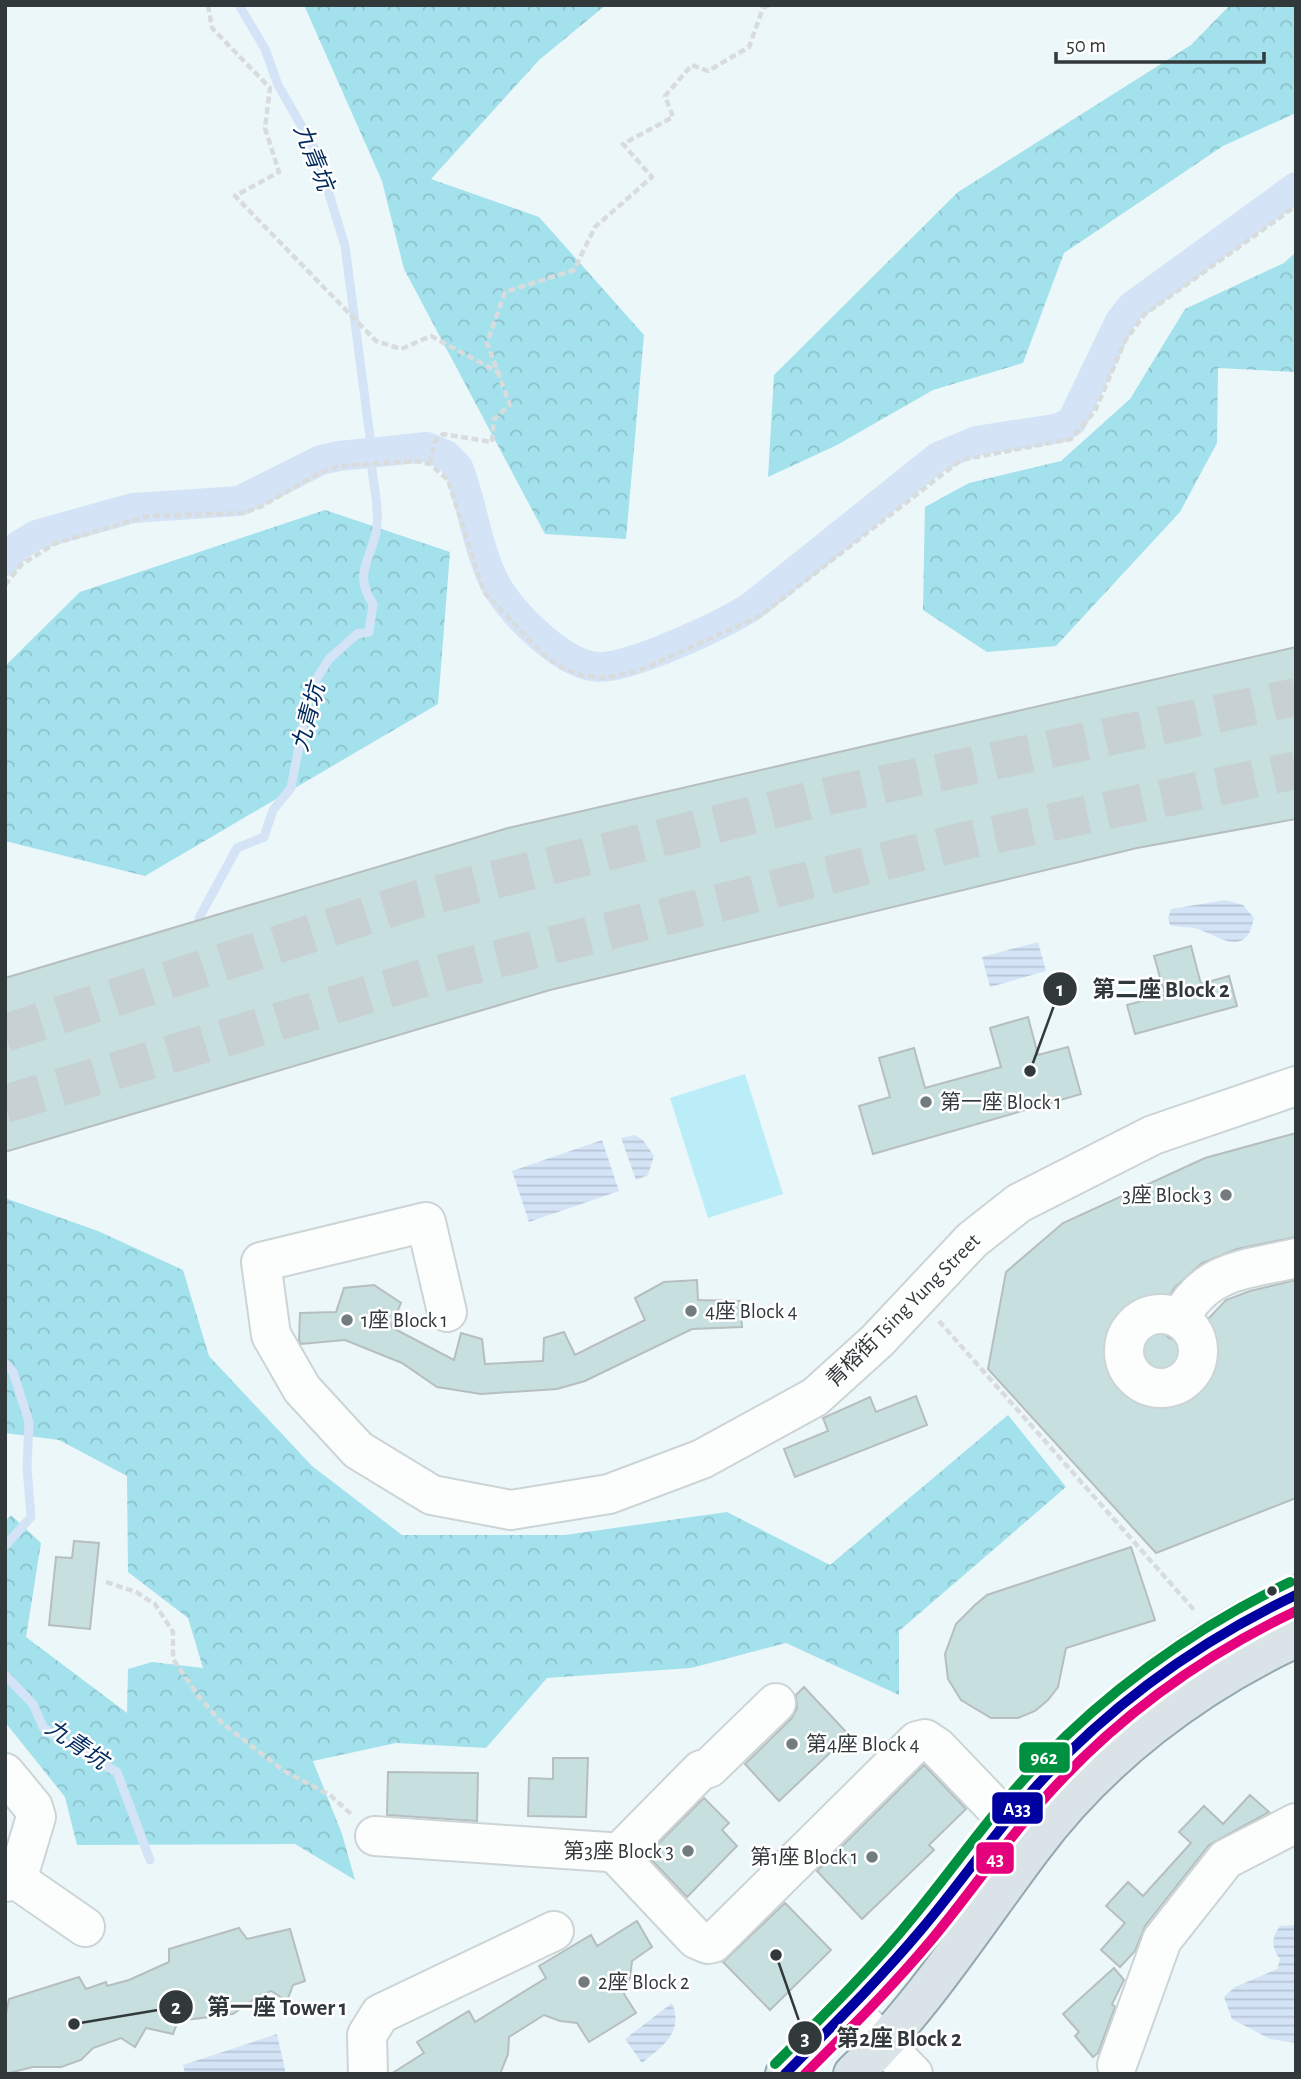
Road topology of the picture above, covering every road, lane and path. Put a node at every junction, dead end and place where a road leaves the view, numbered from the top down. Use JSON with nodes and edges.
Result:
{"nodes":[{"id":1,"x":208,"y":5,"type":"edge"},
{"id":2,"x":769,"y":5,"type":"edge"},
{"id":3,"x":1296,"y":206,"type":"edge"},
{"id":4,"x":498,"y":372,"type":"junction"},
{"id":5,"x":430,"y":462,"type":"junction"},
{"id":6,"x":5,"y":585,"type":"edge"},
{"id":7,"x":1296,"y":1086,"type":"edge"},
{"id":8,"x":1296,"y":1258,"type":"edge"},
{"id":9,"x":918,"y":1297,"type":"junction"},
{"id":10,"x":447,"y":1312,"type":"dead end"},
{"id":11,"x":1180,"y":1320,"type":"dead end"},
{"id":12,"x":106,"y":1582,"type":"dead end"},
{"id":13,"x":1296,"y":1595,"type":"edge"},
{"id":14,"x":1202,"y":1618,"type":"dead end"},
{"id":15,"x":1296,"y":1638,"type":"edge"},
{"id":16,"x":776,"y":1703,"type":"dead end"},
{"id":17,"x":5,"y":1773,"type":"edge"},
{"id":18,"x":1296,"y":1823,"type":"edge"},
{"id":19,"x":1020,"y":1834,"type":"junction"},
{"id":20,"x":375,"y":1836,"type":"joint"},
{"id":21,"x":617,"y":1855,"type":"junction"},
{"id":22,"x":11,"y":1881,"type":"edge"},
{"id":23,"x":85,"y":1927,"type":"dead end"},
{"id":24,"x":554,"y":1931,"type":"dead end"},
{"id":25,"x":849,"y":2009,"type":"junction"},
{"id":26,"x":884,"y":2044,"type":"junction"},
{"id":27,"x":1117,"y":2065,"type":"dead end"},
{"id":28,"x":368,"y":2074,"type":"edge"},
{"id":29,"x":785,"y":2074,"type":"edge"},
{"id":30,"x":853,"y":2074,"type":"edge"},
{"id":31,"x":914,"y":2074,"type":"edge"}],
"edges":[{"from":1,"to":4,"type":"path"},
{"from":2,"to":4,"type":"path"},
{"from":3,"to":5,"type":"path"},
{"from":4,"to":5,"type":"path"},
{"from":5,"to":6,"type":"path"},
{"from":7,"to":9,"type":"street","name":"青榕街 Tsing Yung Street"},
{"from":8,"to":11,"type":"street"},
{"from":9,"to":10,"type":"street","name":"青榕街 Tsing Yung Street"},
{"from":9,"to":14,"type":"path"},
{"from":12,"to":20,"type":"path"},
{"from":13,"to":19,"type":"main road"},
{"from":15,"to":19,"type":"main road"},
{"from":16,"to":21,"type":"street"},
{"from":17,"to":22,"type":"street"},
{"from":18,"to":27,"type":"street"},
{"from":19,"to":21,"type":"street"},
{"from":19,"to":25,"type":"main road"},
{"from":19,"to":26,"type":"main road"},
{"from":20,"to":21,"type":"street"},
{"from":22,"to":23,"type":"street"},
{"from":24,"to":28,"type":"street"},
{"from":25,"to":26,"type":"street"},
{"from":25,"to":29,"type":"main road"},
{"from":26,"to":30,"type":"main road"},
{"from":26,"to":31,"type":"street"}]}
